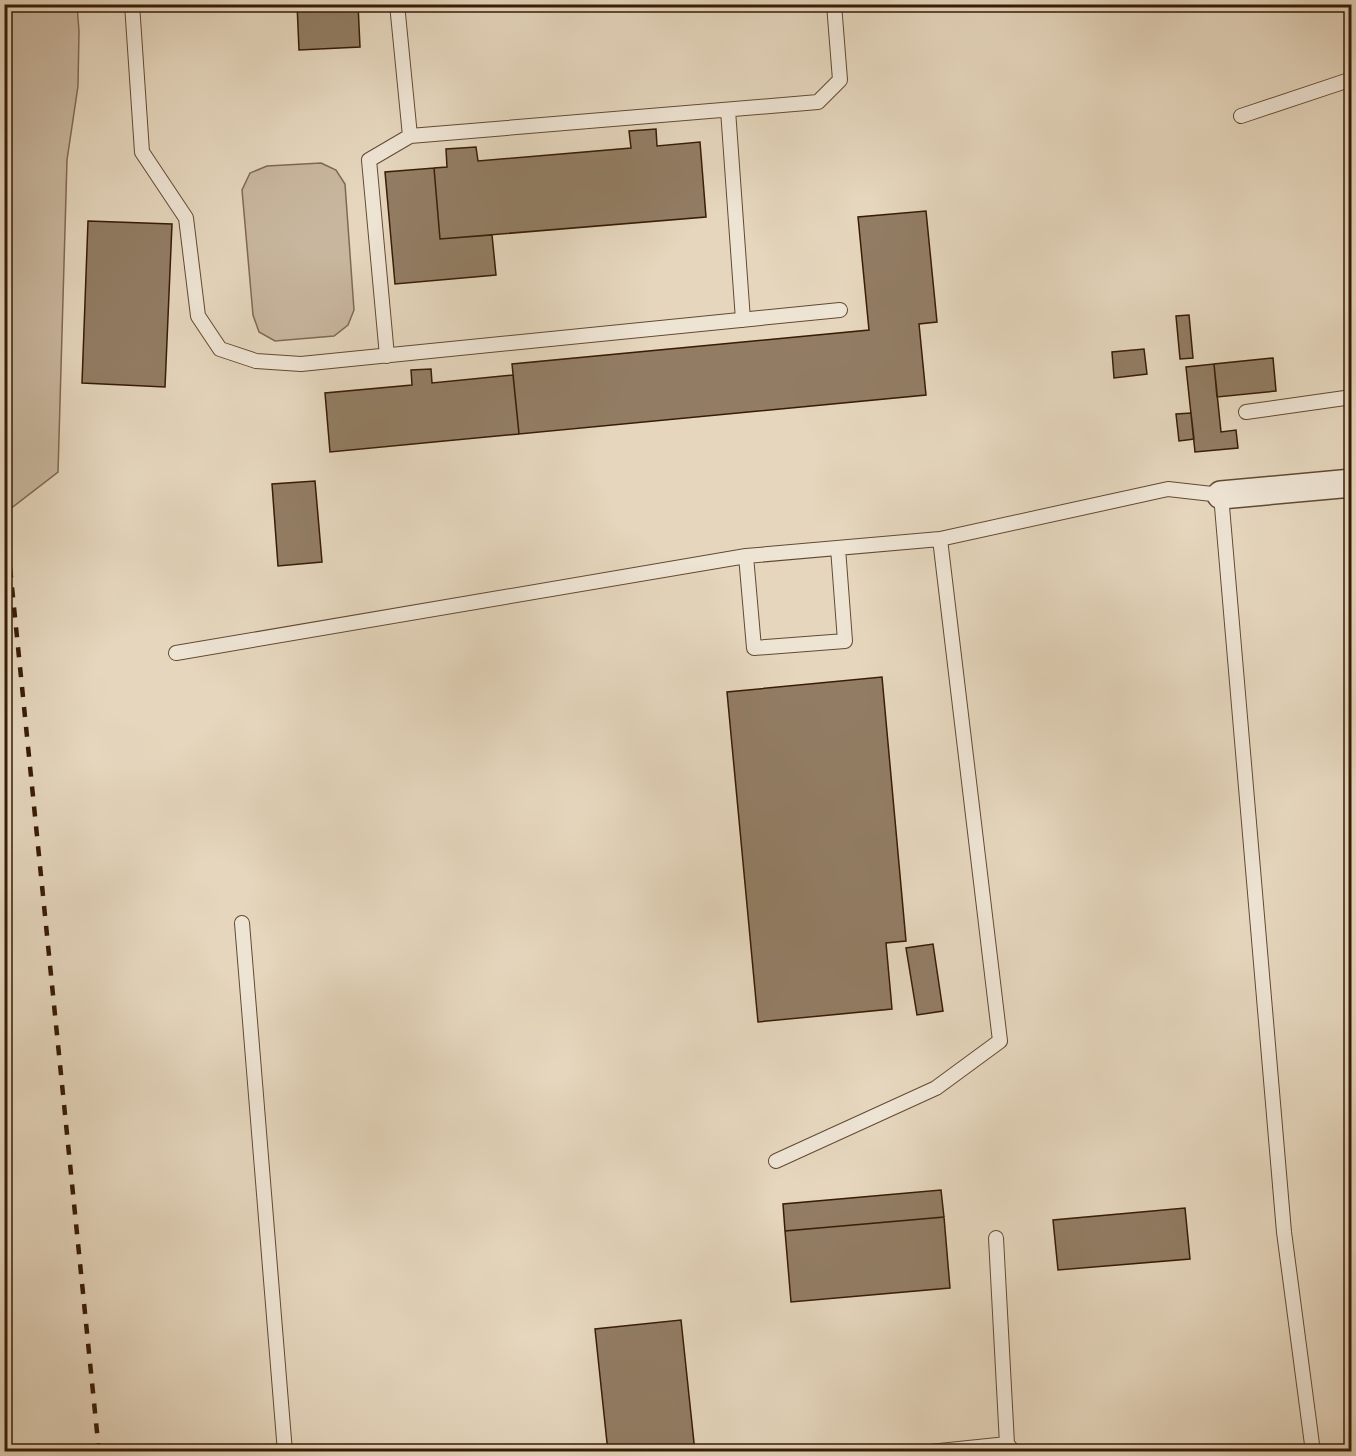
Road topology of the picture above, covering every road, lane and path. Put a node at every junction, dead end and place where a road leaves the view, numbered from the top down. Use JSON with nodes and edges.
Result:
{"nodes":[{"id":1,"x":132,"y":4,"type":"edge"},
{"id":2,"x":396,"y":4,"type":"edge"},
{"id":3,"x":834,"y":4,"type":"edge"},
{"id":4,"x":1352,"y":79,"type":"edge"},
{"id":5,"x":728,"y":110,"type":"junction"},
{"id":6,"x":1240,"y":116,"type":"dead end"},
{"id":7,"x":410,"y":136,"type":"junction"},
{"id":8,"x":840,"y":310,"type":"dead end"},
{"id":9,"x":743,"y":320,"type":"junction"},
{"id":10,"x":387,"y":356,"type":"junction"},
{"id":11,"x":1352,"y":397,"type":"edge"},
{"id":12,"x":1246,"y":412,"type":"dead end"},
{"id":13,"x":1352,"y":483,"type":"edge"},
{"id":14,"x":1221,"y":495,"type":"junction"},
{"id":15,"x":940,"y":539,"type":"junction"},
{"id":16,"x":837,"y":548,"type":"junction"},
{"id":17,"x":746,"y":556,"type":"junction"},
{"id":18,"x":176,"y":653,"type":"dead end"},
{"id":19,"x":242,"y":923,"type":"dead end"},
{"id":20,"x":776,"y":1161,"type":"dead end"},
{"id":21,"x":996,"y":1238,"type":"dead end"},
{"id":22,"x":1010,"y":1448,"type":"edge"},
{"id":23,"x":285,"y":1452,"type":"edge"},
{"id":24,"x":930,"y":1452,"type":"edge"},
{"id":25,"x":1313,"y":1452,"type":"edge"}],
"edges":[{"from":1,"to":10,"type":"lane"},
{"from":2,"to":7,"type":"lane"},
{"from":3,"to":5,"type":"lane"},
{"from":4,"to":6,"type":"lane"},
{"from":5,"to":7,"type":"lane"},
{"from":5,"to":9,"type":"lane"},
{"from":7,"to":10,"type":"lane"},
{"from":8,"to":9,"type":"lane"},
{"from":9,"to":10,"type":"lane"},
{"from":11,"to":12,"type":"lane"},
{"from":13,"to":14,"type":"street"},
{"from":14,"to":15,"type":"lane"},
{"from":14,"to":25,"type":"lane"},
{"from":15,"to":16,"type":"lane"},
{"from":15,"to":20,"type":"lane"},
{"from":16,"to":17,"type":"lane"},
{"from":16,"to":17,"type":"lane"},
{"from":17,"to":18,"type":"lane"},
{"from":19,"to":23,"type":"lane"},
{"from":21,"to":22,"type":"lane"},
{"from":22,"to":24,"type":"lane"}]}
